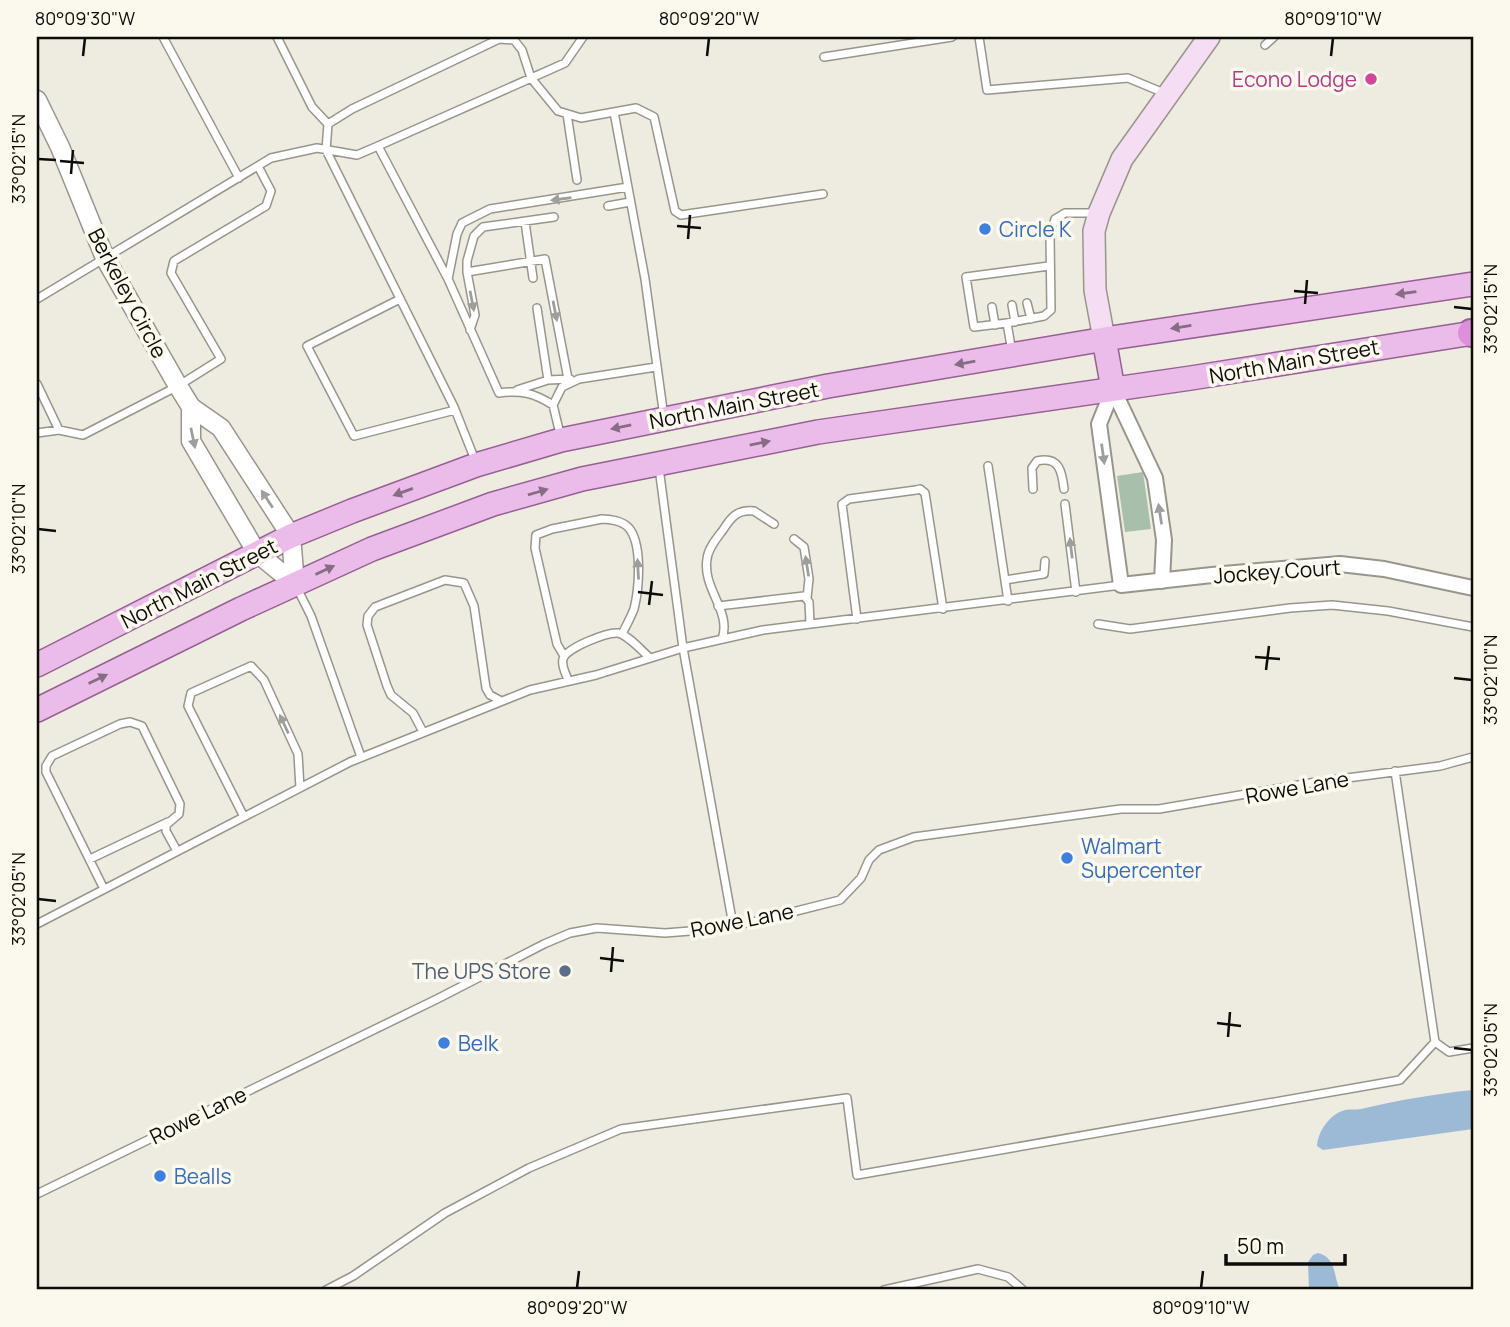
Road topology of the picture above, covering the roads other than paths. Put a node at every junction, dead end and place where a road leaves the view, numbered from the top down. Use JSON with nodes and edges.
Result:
{"nodes":[{"id":1,"x":163,"y":37,"type":"edge"},
{"id":2,"x":277,"y":37,"type":"edge"},
{"id":3,"x":583,"y":37,"type":"edge"},
{"id":4,"x":952,"y":37,"type":"edge"},
{"id":5,"x":979,"y":37,"type":"edge"},
{"id":6,"x":1209,"y":37,"type":"edge"},
{"id":7,"x":1274,"y":37,"type":"edge"},
{"id":8,"x":514,"y":38,"type":"edge"},
{"id":9,"x":1265,"y":46,"type":"dead end"},
{"id":10,"x":824,"y":57,"type":"dead end"},
{"id":11,"x":531,"y":78,"type":"junction"},
{"id":12,"x":1167,"y":94,"type":"junction"},
{"id":13,"x":37,"y":100,"type":"edge"},
{"id":14,"x":614,"y":112,"type":"junction"},
{"id":15,"x":567,"y":114,"type":"junction"},
{"id":16,"x":328,"y":124,"type":"junction"},
{"id":17,"x":378,"y":146,"type":"junction"},
{"id":18,"x":326,"y":150,"type":"junction"},
{"id":19,"x":258,"y":166,"type":"junction"},
{"id":20,"x":239,"y":177,"type":"junction"},
{"id":21,"x":577,"y":180,"type":"dead end"},
{"id":22,"x":628,"y":187,"type":"junction"},
{"id":23,"x":823,"y":194,"type":"dead end"},
{"id":24,"x":631,"y":202,"type":"junction"},
{"id":25,"x":608,"y":206,"type":"dead end"},
{"id":26,"x":1099,"y":213,"type":"junction"},
{"id":27,"x":554,"y":217,"type":"dead end"},
{"id":28,"x":525,"y":222,"type":"junction"},
{"id":29,"x":105,"y":258,"type":"junction"},
{"id":30,"x":531,"y":261,"type":"junction"},
{"id":31,"x":1049,"y":266,"type":"junction"},
{"id":32,"x":1006,"y":271,"type":"junction"},
{"id":33,"x":467,"y":272,"type":"junction"},
{"id":34,"x":986,"y":273,"type":"junction"},
{"id":35,"x":533,"y":278,"type":"dead end"},
{"id":36,"x":448,"y":279,"type":"junction"},
{"id":37,"x":1008,"y":280,"type":"dead end"},
{"id":38,"x":988,"y":282,"type":"dead end"},
{"id":39,"x":1473,"y":284,"type":"edge"},
{"id":40,"x":37,"y":299,"type":"edge"},
{"id":41,"x":400,"y":299,"type":"junction"},
{"id":42,"x":1027,"y":303,"type":"dead end"},
{"id":43,"x":1012,"y":305,"type":"dead end"},
{"id":44,"x":992,"y":307,"type":"dead end"},
{"id":45,"x":537,"y":308,"type":"dead end"},
{"id":46,"x":1031,"y":319,"type":"junction"},
{"id":47,"x":1011,"y":323,"type":"junction"},
{"id":48,"x":995,"y":325,"type":"junction"},
{"id":49,"x":470,"y":330,"type":"junction"},
{"id":50,"x":1472,"y":333,"type":"edge"},
{"id":51,"x":1104,"y":340,"type":"junction"},
{"id":52,"x":1013,"y":355,"type":"junction"},
{"id":53,"x":656,"y":367,"type":"junction"},
{"id":54,"x":568,"y":379,"type":"junction"},
{"id":55,"x":579,"y":379,"type":"junction"},
{"id":56,"x":548,"y":380,"type":"junction"},
{"id":57,"x":37,"y":384,"type":"edge"},
{"id":58,"x":178,"y":386,"type":"junction"},
{"id":59,"x":1113,"y":389,"type":"junction"},
{"id":60,"x":517,"y":390,"type":"junction"},
{"id":61,"x":552,"y":405,"type":"junction"},
{"id":62,"x":191,"y":407,"type":"junction"},
{"id":63,"x":455,"y":410,"type":"junction"},
{"id":64,"x":664,"y":418,"type":"junction"},
{"id":65,"x":59,"y":430,"type":"junction"},
{"id":66,"x":37,"y":433,"type":"edge"},
{"id":67,"x":561,"y":440,"type":"junction"},
{"id":68,"x":659,"y":464,"type":"junction"},
{"id":69,"x":476,"y":465,"type":"junction"},
{"id":70,"x":988,"y":466,"type":"dead end"},
{"id":71,"x":1033,"y":489,"type":"dead end"},
{"id":72,"x":1064,"y":489,"type":"dead end"},
{"id":73,"x":1065,"y":504,"type":"dead end"},
{"id":74,"x":774,"y":524,"type":"dead end"},
{"id":75,"x":291,"y":536,"type":"junction"},
{"id":76,"x":794,"y":539,"type":"dead end"},
{"id":77,"x":257,"y":553,"type":"junction"},
{"id":78,"x":1045,"y":561,"type":"dead end"},
{"id":79,"x":1005,"y":580,"type":"junction"},
{"id":80,"x":1162,"y":582,"type":"junction"},
{"id":81,"x":295,"y":584,"type":"junction"},
{"id":82,"x":1121,"y":585,"type":"junction"},
{"id":83,"x":1473,"y":588,"type":"edge"},
{"id":84,"x":1076,"y":592,"type":"junction"},
{"id":85,"x":807,"y":598,"type":"junction"},
{"id":86,"x":1008,"y":601,"type":"junction"},
{"id":87,"x":718,"y":606,"type":"junction"},
{"id":88,"x":943,"y":609,"type":"junction"},
{"id":89,"x":857,"y":619,"type":"junction"},
{"id":90,"x":810,"y":623,"type":"junction"},
{"id":91,"x":1098,"y":624,"type":"dead end"},
{"id":92,"x":1473,"y":627,"type":"edge"},
{"id":93,"x":622,"y":634,"type":"junction"},
{"id":94,"x":722,"y":639,"type":"junction"},
{"id":95,"x":683,"y":648,"type":"junction"},
{"id":96,"x":564,"y":656,"type":"junction"},
{"id":97,"x":649,"y":657,"type":"junction"},
{"id":98,"x":37,"y":666,"type":"edge"},
{"id":99,"x":568,"y":680,"type":"junction"},
{"id":100,"x":501,"y":701,"type":"junction"},
{"id":101,"x":37,"y":710,"type":"edge"},
{"id":102,"x":423,"y":732,"type":"junction"},
{"id":103,"x":361,"y":757,"type":"junction"},
{"id":104,"x":1473,"y":757,"type":"edge"},
{"id":105,"x":1395,"y":771,"type":"junction"},
{"id":106,"x":300,"y":788,"type":"junction"},
{"id":107,"x":244,"y":817,"type":"junction"},
{"id":108,"x":169,"y":822,"type":"junction"},
{"id":109,"x":177,"y":851,"type":"junction"},
{"id":110,"x":90,"y":859,"type":"junction"},
{"id":111,"x":104,"y":889,"type":"junction"},
{"id":112,"x":37,"y":924,"type":"edge"},
{"id":113,"x":733,"y":925,"type":"junction"},
{"id":114,"x":1435,"y":1042,"type":"junction"},
{"id":115,"x":1473,"y":1048,"type":"edge"},
{"id":116,"x":37,"y":1194,"type":"edge"},
{"id":117,"x":326,"y":1290,"type":"edge"},
{"id":118,"x":884,"y":1290,"type":"edge"},
{"id":119,"x":1023,"y":1290,"type":"edge"}],
"edges":[{"from":1,"to":20,"type":"lane"},
{"from":2,"to":16,"type":"lane"},
{"from":3,"to":11,"type":"lane"},
{"from":4,"to":10,"type":"lane"},
{"from":5,"to":12,"type":"lane"},
{"from":6,"to":12,"type":"main road"},
{"from":7,"to":9,"type":"lane"},
{"from":8,"to":11,"type":"lane"},
{"from":8,"to":16,"type":"lane"},
{"from":11,"to":15,"type":"lane"},
{"from":11,"to":17,"type":"lane"},
{"from":12,"to":26,"type":"main road"},
{"from":13,"to":29,"type":"street","name":"Berkeley Circle"},
{"from":14,"to":15,"type":"lane"},
{"from":14,"to":22,"type":"lane"},
{"from":14,"to":23,"type":"lane"},
{"from":15,"to":21,"type":"lane"},
{"from":16,"to":18,"type":"lane"},
{"from":17,"to":18,"type":"lane"},
{"from":17,"to":36,"type":"lane"},
{"from":18,"to":19,"type":"lane"},
{"from":18,"to":41,"type":"lane"},
{"from":19,"to":20,"type":"lane"},
{"from":19,"to":58,"type":"lane"},
{"from":20,"to":29,"type":"lane"},
{"from":22,"to":24,"type":"lane"},
{"from":22,"to":36,"type":"lane","one_way":true},
{"from":24,"to":25,"type":"lane"},
{"from":24,"to":53,"type":"lane"},
{"from":26,"to":31,"type":"lane"},
{"from":26,"to":51,"type":"main road"},
{"from":27,"to":28,"type":"lane"},
{"from":28,"to":30,"type":"lane"},
{"from":28,"to":33,"type":"lane"},
{"from":29,"to":40,"type":"lane"},
{"from":29,"to":58,"type":"street","name":"Berkeley Circle"},
{"from":30,"to":33,"type":"lane"},
{"from":30,"to":35,"type":"lane"},
{"from":30,"to":54,"type":"lane","one_way":true},
{"from":31,"to":32,"type":"lane"},
{"from":31,"to":46,"type":"lane"},
{"from":32,"to":34,"type":"lane"},
{"from":32,"to":37,"type":"lane"},
{"from":33,"to":49,"type":"lane","one_way":true},
{"from":34,"to":38,"type":"lane"},
{"from":34,"to":48,"type":"lane"},
{"from":36,"to":49,"type":"lane"},
{"from":39,"to":51,"type":"main road","name":"North Main Street","one_way":true},
{"from":41,"to":63,"type":"lane"},
{"from":41,"to":63,"type":"lane"},
{"from":42,"to":46,"type":"lane"},
{"from":43,"to":47,"type":"lane"},
{"from":44,"to":48,"type":"lane"},
{"from":45,"to":56,"type":"lane"},
{"from":46,"to":47,"type":"lane"},
{"from":47,"to":48,"type":"lane"},
{"from":47,"to":52,"type":"lane"},
{"from":49,"to":60,"type":"lane"},
{"from":50,"to":59,"type":"main road","name":"North Main Street"},
{"from":51,"to":52,"type":"main road","name":"North Main Street"},
{"from":51,"to":59,"type":"main road"},
{"from":52,"to":64,"type":"main road","name":"North Main Street","one_way":true},
{"from":53,"to":55,"type":"lane"},
{"from":53,"to":64,"type":"lane"},
{"from":54,"to":55,"type":"lane"},
{"from":54,"to":56,"type":"lane"},
{"from":55,"to":61,"type":"lane"},
{"from":56,"to":60,"type":"lane"},
{"from":57,"to":65,"type":"lane"},
{"from":58,"to":62,"type":"street","name":"Berkeley Circle"},
{"from":58,"to":65,"type":"lane"},
{"from":68,"to":59,"type":"main road","name":"North Main Street","one_way":true},
{"from":80,"to":59,"type":"street","one_way":true},
{"from":59,"to":82,"type":"street","one_way":true},
{"from":60,"to":61,"type":"lane"},
{"from":61,"to":67,"type":"lane"},
{"from":75,"to":62,"type":"street","name":"Berkeley Circle","one_way":true},
{"from":62,"to":77,"type":"street","one_way":true},
{"from":63,"to":69,"type":"lane"},
{"from":64,"to":67,"type":"main road","name":"North Main Street","one_way":true},
{"from":65,"to":66,"type":"lane"},
{"from":67,"to":69,"type":"main road","name":"North Main Street"},
{"from":81,"to":68,"type":"main road","name":"North Main Street","one_way":true},
{"from":68,"to":95,"type":"lane"},
{"from":69,"to":75,"type":"main road","name":"North Main Street","one_way":true},
{"from":70,"to":79,"type":"lane"},
{"from":71,"to":72,"type":"lane"},
{"from":84,"to":73,"type":"lane","one_way":true},
{"from":74,"to":87,"type":"lane"},
{"from":75,"to":77,"type":"main road","name":"North Main Street"},
{"from":75,"to":81,"type":"street","name":"Berkeley Circle"},
{"from":85,"to":76,"type":"lane","one_way":true},
{"from":77,"to":81,"type":"street"},
{"from":77,"to":98,"type":"main road","name":"North Main Street"},
{"from":78,"to":79,"type":"lane"},
{"from":79,"to":86,"type":"lane"},
{"from":80,"to":82,"type":"street","name":"Jockey Court"},
{"from":80,"to":83,"type":"street","name":"Jockey Court"},
{"from":101,"to":81,"type":"main road","name":"North Main Street","one_way":true},
{"from":81,"to":103,"type":"lane"},
{"from":82,"to":84,"type":"lane"},
{"from":84,"to":86,"type":"lane"},
{"from":85,"to":87,"type":"lane"},
{"from":85,"to":90,"type":"lane"},
{"from":86,"to":88,"type":"lane"},
{"from":87,"to":94,"type":"lane"},
{"from":88,"to":89,"type":"lane"},
{"from":88,"to":89,"type":"lane"},
{"from":89,"to":90,"type":"lane"},
{"from":90,"to":94,"type":"lane"},
{"from":91,"to":92,"type":"lane"},
{"from":93,"to":96,"type":"lane"},
{"from":93,"to":96,"type":"lane","one_way":true},
{"from":93,"to":97,"type":"lane"},
{"from":94,"to":95,"type":"lane"},
{"from":95,"to":97,"type":"lane"},
{"from":95,"to":113,"type":"lane"},
{"from":96,"to":99,"type":"lane"},
{"from":97,"to":99,"type":"lane"},
{"from":99,"to":100,"type":"lane"},
{"from":100,"to":102,"type":"lane"},
{"from":100,"to":102,"type":"lane"},
{"from":102,"to":103,"type":"lane"},
{"from":103,"to":106,"type":"lane"},
{"from":104,"to":105,"type":"lane","name":"Rowe Lane"},
{"from":105,"to":113,"type":"lane","name":"Rowe Lane"},
{"from":105,"to":114,"type":"lane"},
{"from":106,"to":107,"type":"lane"},
{"from":106,"to":107,"type":"lane","one_way":true},
{"from":107,"to":109,"type":"lane"},
{"from":108,"to":109,"type":"lane"},
{"from":108,"to":110,"type":"lane"},
{"from":108,"to":110,"type":"lane"},
{"from":109,"to":111,"type":"lane"},
{"from":110,"to":111,"type":"lane"},
{"from":111,"to":112,"type":"lane"},
{"from":113,"to":116,"type":"lane","name":"Rowe Lane"},
{"from":114,"to":115,"type":"lane"},
{"from":114,"to":117,"type":"lane"},
{"from":118,"to":119,"type":"lane"}]}
